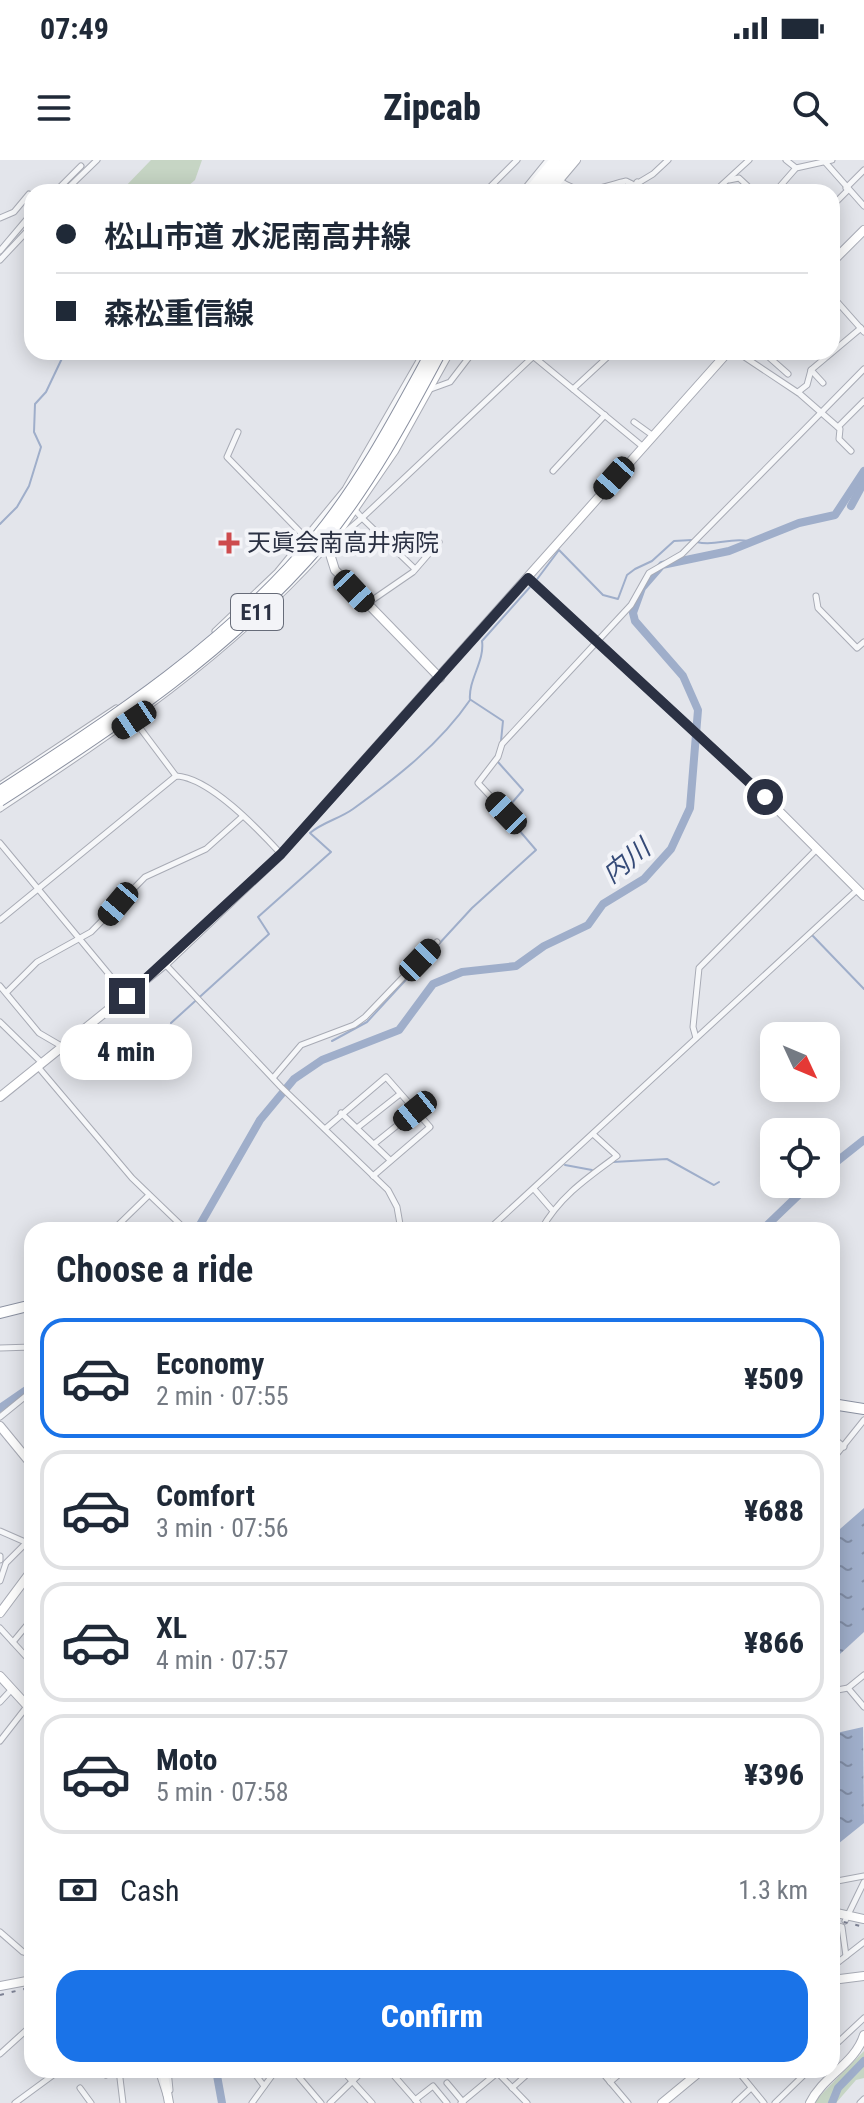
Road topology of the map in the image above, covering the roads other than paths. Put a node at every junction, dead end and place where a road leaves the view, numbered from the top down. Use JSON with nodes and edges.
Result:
{"nodes":[{"id":1,"x":89,"y":160,"type":"edge"},
{"id":2,"x":97,"y":160,"type":"edge"},
{"id":3,"x":517,"y":160,"type":"edge"},
{"id":4,"x":548,"y":160,"type":"edge"},
{"id":5,"x":555,"y":160,"type":"edge"},
{"id":6,"x":566,"y":160,"type":"edge"},
{"id":7,"x":576,"y":160,"type":"edge"},
{"id":8,"x":668,"y":160,"type":"edge"},
{"id":9,"x":749,"y":160,"type":"edge"},
{"id":10,"x":786,"y":160,"type":"edge"},
{"id":11,"x":832,"y":160,"type":"edge"},
{"id":12,"x":824,"y":161,"type":"edge"},
{"id":13,"x":81,"y":166,"type":"junction"},
{"id":14,"x":796,"y":168,"type":"junction"},
{"id":15,"x":864,"y":170,"type":"edge"},
{"id":16,"x":559,"y":180,"type":"junction"},
{"id":17,"x":728,"y":180,"type":"junction"},
{"id":18,"x":74,"y":182,"type":"junction"},
{"id":19,"x":634,"y":183,"type":"joint"},
{"id":20,"x":65,"y":184,"type":"edge"},
{"id":21,"x":71,"y":184,"type":"edge"},
{"id":22,"x":493,"y":184,"type":"edge"},
{"id":23,"x":528,"y":184,"type":"edge"},
{"id":24,"x":536,"y":184,"type":"edge"},
{"id":25,"x":546,"y":184,"type":"edge"},
{"id":26,"x":556,"y":184,"type":"edge"},
{"id":27,"x":567,"y":184,"type":"edge"},
{"id":28,"x":617,"y":184,"type":"edge"},
{"id":29,"x":723,"y":184,"type":"edge"},
{"id":30,"x":745,"y":184,"type":"edge"},
{"id":31,"x":782,"y":184,"type":"edge"},
{"id":32,"x":847,"y":189,"type":"junction"},
{"id":33,"x":840,"y":197,"type":"edge"},
{"id":34,"x":24,"y":200,"type":"edge"},
{"id":35,"x":864,"y":206,"type":"edge"},
{"id":36,"x":0,"y":218,"type":"edge"},
{"id":37,"x":24,"y":224,"type":"edge"},
{"id":38,"x":864,"y":230,"type":"edge"},
{"id":39,"x":24,"y":234,"type":"edge"},
{"id":40,"x":840,"y":254,"type":"edge"},
{"id":41,"x":1,"y":256,"type":"edge"},
{"id":42,"x":840,"y":305,"type":"edge"},
{"id":43,"x":862,"y":330,"type":"edge"},
{"id":44,"x":840,"y":347,"type":"edge"},
{"id":45,"x":419,"y":360,"type":"edge"},
{"id":46,"x":426,"y":360,"type":"edge"},
{"id":47,"x":437,"y":360,"type":"edge"},
{"id":48,"x":445,"y":360,"type":"edge"},
{"id":49,"x":467,"y":360,"type":"edge"},
{"id":50,"x":525,"y":360,"type":"edge"},
{"id":51,"x":541,"y":360,"type":"edge"},
{"id":52,"x":604,"y":360,"type":"edge"},
{"id":53,"x":721,"y":360,"type":"edge"},
{"id":54,"x":749,"y":360,"type":"edge"},
{"id":55,"x":772,"y":360,"type":"edge"},
{"id":56,"x":824,"y":360,"type":"edge"},
{"id":57,"x":864,"y":369,"type":"edge"},
{"id":58,"x":811,"y":370,"type":"junction"},
{"id":59,"x":788,"y":374,"type":"dead end"},
{"id":60,"x":823,"y":383,"type":"dead end"},
{"id":61,"x":573,"y":389,"type":"junction"},
{"id":62,"x":428,"y":390,"type":"junction"},
{"id":63,"x":798,"y":392,"type":"junction"},
{"id":64,"x":864,"y":401,"type":"edge"},
{"id":65,"x":822,"y":412,"type":"junction"},
{"id":66,"x":605,"y":415,"type":"junction"},
{"id":67,"x":634,"y":422,"type":"dead end"},
{"id":68,"x":838,"y":427,"type":"junction"},
{"id":69,"x":238,"y":432,"type":"dead end"},
{"id":70,"x":652,"y":435,"type":"junction"},
{"id":71,"x":642,"y":446,"type":"junction"},
{"id":72,"x":851,"y":451,"type":"dead end"},
{"id":73,"x":553,"y":471,"type":"dead end"},
{"id":74,"x":358,"y":514,"type":"junction"},
{"id":75,"x":306,"y":538,"type":"junction"},
{"id":76,"x":439,"y":542,"type":"dead end"},
{"id":77,"x":326,"y":553,"type":"junction"},
{"id":78,"x":415,"y":569,"type":"junction"},
{"id":79,"x":528,"y":578,"type":"junction"},
{"id":80,"x":816,"y":596,"type":"dead end"},
{"id":81,"x":367,"y":604,"type":"junction"},
{"id":82,"x":596,"y":642,"type":"junction"},
{"id":83,"x":864,"y":642,"type":"edge"},
{"id":84,"x":440,"y":678,"type":"junction"},
{"id":85,"x":134,"y":720,"type":"junction"},
{"id":86,"x":176,"y":776,"type":"junction"},
{"id":87,"x":0,"y":785,"type":"edge"},
{"id":88,"x":0,"y":791,"type":"edge"},
{"id":89,"x":0,"y":801,"type":"edge"},
{"id":90,"x":0,"y":809,"type":"edge"},
{"id":91,"x":506,"y":813,"type":"dead end"},
{"id":92,"x":243,"y":816,"type":"junction"},
{"id":93,"x":0,"y":843,"type":"edge"},
{"id":94,"x":818,"y":848,"type":"junction"},
{"id":95,"x":281,"y":854,"type":"junction"},
{"id":96,"x":37,"y":888,"type":"junction"},
{"id":97,"x":861,"y":893,"type":"edge"},
{"id":98,"x":0,"y":920,"type":"edge"},
{"id":99,"x":78,"y":939,"type":"junction"},
{"id":100,"x":437,"y":942,"type":"dead end"},
{"id":101,"x":165,"y":964,"type":"junction"},
{"id":102,"x":0,"y":986,"type":"edge"},
{"id":103,"x":7,"y":992,"type":"junction"},
{"id":104,"x":127,"y":996,"type":"junction"},
{"id":105,"x":0,"y":1022,"type":"edge"},
{"id":106,"x":696,"y":1038,"type":"junction"},
{"id":107,"x":64,"y":1048,"type":"junction"},
{"id":108,"x":41,"y":1066,"type":"junction"},
{"id":109,"x":273,"y":1078,"type":"junction"},
{"id":110,"x":400,"y":1094,"type":"junction"},
{"id":111,"x":0,"y":1097,"type":"edge"},
{"id":112,"x":415,"y":1111,"type":"junction"},
{"id":113,"x":341,"y":1113,"type":"junction"},
{"id":114,"x":357,"y":1128,"type":"junction"},
{"id":115,"x":325,"y":1129,"type":"junction"},
{"id":116,"x":593,"y":1134,"type":"junction"},
{"id":117,"x":374,"y":1144,"type":"junction"},
{"id":118,"x":389,"y":1159,"type":"junction"},
{"id":119,"x":373,"y":1176,"type":"junction"},
{"id":120,"x":534,"y":1189,"type":"junction"},
{"id":121,"x":149,"y":1195,"type":"junction"},
{"id":122,"x":553,"y":1211,"type":"junction"},
{"id":123,"x":121,"y":1222,"type":"edge"},
{"id":124,"x":178,"y":1222,"type":"edge"},
{"id":125,"x":400,"y":1222,"type":"edge"},
{"id":126,"x":497,"y":1222,"type":"edge"},
{"id":127,"x":546,"y":1222,"type":"edge"},
{"id":128,"x":24,"y":1307,"type":"edge"},
{"id":129,"x":0,"y":1313,"type":"edge"},
{"id":130,"x":24,"y":1314,"type":"edge"},
{"id":131,"x":0,"y":1319,"type":"edge"},
{"id":132,"x":24,"y":1347,"type":"edge"},
{"id":133,"x":0,"y":1348,"type":"edge"},
{"id":134,"x":24,"y":1398,"type":"edge"},
{"id":135,"x":840,"y":1405,"type":"edge"},
{"id":136,"x":864,"y":1409,"type":"edge"},
{"id":137,"x":840,"y":1412,"type":"edge"},
{"id":138,"x":0,"y":1417,"type":"edge"},
{"id":139,"x":864,"y":1418,"type":"edge"},
{"id":140,"x":0,"y":1426,"type":"edge"},
{"id":141,"x":840,"y":1444,"type":"edge"},
{"id":142,"x":844,"y":1447,"type":"junction"},
{"id":143,"x":840,"y":1451,"type":"edge"},
{"id":144,"x":24,"y":1452,"type":"edge"},
{"id":145,"x":0,"y":1531,"type":"edge"},
{"id":146,"x":24,"y":1542,"type":"edge"},
{"id":147,"x":24,"y":1548,"type":"edge"},
{"id":148,"x":0,"y":1581,"type":"edge"},
{"id":149,"x":24,"y":1581,"type":"edge"},
{"id":150,"x":0,"y":1613,"type":"edge"},
{"id":151,"x":0,"y":1628,"type":"edge"},
{"id":152,"x":24,"y":1629,"type":"edge"},
{"id":153,"x":13,"y":1642,"type":"junction"},
{"id":154,"x":24,"y":1654,"type":"edge"},
{"id":155,"x":864,"y":1675,"type":"edge"},
{"id":156,"x":0,"y":1676,"type":"edge"},
{"id":157,"x":848,"y":1688,"type":"junction"},
{"id":158,"x":12,"y":1689,"type":"junction"},
{"id":159,"x":840,"y":1690,"type":"edge"},
{"id":160,"x":24,"y":1700,"type":"edge"},
{"id":161,"x":0,"y":1702,"type":"edge"},
{"id":162,"x":864,"y":1707,"type":"edge"},
{"id":163,"x":24,"y":1712,"type":"edge"},
{"id":164,"x":0,"y":1741,"type":"edge"},
{"id":165,"x":864,"y":1879,"type":"edge"},
{"id":166,"x":840,"y":1881,"type":"edge"},
{"id":167,"x":840,"y":1915,"type":"edge"},
{"id":168,"x":846,"y":1918,"type":"junction"},
{"id":169,"x":864,"y":1919,"type":"edge"},
{"id":170,"x":840,"y":1926,"type":"edge"},
{"id":171,"x":0,"y":1932,"type":"edge"},
{"id":172,"x":864,"y":1942,"type":"edge"},
{"id":173,"x":24,"y":1952,"type":"edge"},
{"id":174,"x":846,"y":1956,"type":"junction"},
{"id":175,"x":840,"y":1961,"type":"edge"},
{"id":176,"x":864,"y":1976,"type":"edge"},
{"id":177,"x":840,"y":1979,"type":"edge"},
{"id":178,"x":24,"y":1982,"type":"edge"},
{"id":179,"x":0,"y":1986,"type":"edge"},
{"id":180,"x":864,"y":2018,"type":"edge"},
{"id":181,"x":24,"y":2032,"type":"edge"},
{"id":182,"x":864,"y":2035,"type":"edge"},
{"id":183,"x":840,"y":2040,"type":"edge"},
{"id":184,"x":1,"y":2054,"type":"edge"},
{"id":185,"x":840,"y":2068,"type":"edge"},
{"id":186,"x":49,"y":2078,"type":"edge"},
{"id":187,"x":120,"y":2078,"type":"edge"},
{"id":188,"x":165,"y":2078,"type":"edge"},
{"id":189,"x":258,"y":2078,"type":"edge"},
{"id":190,"x":270,"y":2078,"type":"edge"},
{"id":191,"x":300,"y":2078,"type":"edge"},
{"id":192,"x":349,"y":2078,"type":"edge"},
{"id":193,"x":356,"y":2078,"type":"edge"},
{"id":194,"x":396,"y":2078,"type":"edge"},
{"id":195,"x":489,"y":2078,"type":"edge"},
{"id":196,"x":503,"y":2078,"type":"edge"},
{"id":197,"x":523,"y":2078,"type":"edge"},
{"id":198,"x":607,"y":2078,"type":"edge"},
{"id":199,"x":615,"y":2078,"type":"edge"},
{"id":200,"x":693,"y":2078,"type":"edge"},
{"id":201,"x":743,"y":2078,"type":"edge"},
{"id":202,"x":801,"y":2078,"type":"edge"},
{"id":203,"x":829,"y":2078,"type":"edge"},
{"id":204,"x":352,"y":2082,"type":"junction"},
{"id":205,"x":610,"y":2082,"type":"junction"},
{"id":206,"x":447,"y":2083,"type":"dead end"},
{"id":207,"x":264,"y":2086,"type":"junction"},
{"id":208,"x":80,"y":2088,"type":"dead end"},
{"id":209,"x":512,"y":2088,"type":"junction"},
{"id":210,"x":751,"y":2088,"type":"junction"},
{"id":211,"x":169,"y":2101,"type":"edge"},
{"id":212,"x":417,"y":2101,"type":"edge"},
{"id":213,"x":462,"y":2102,"type":"edge"},
{"id":214,"x":666,"y":2102,"type":"edge"},
{"id":215,"x":15,"y":2103,"type":"edge"},
{"id":216,"x":91,"y":2103,"type":"edge"},
{"id":217,"x":123,"y":2103,"type":"edge"},
{"id":218,"x":252,"y":2103,"type":"edge"},
{"id":219,"x":321,"y":2103,"type":"edge"},
{"id":220,"x":330,"y":2103,"type":"edge"},
{"id":221,"x":372,"y":2103,"type":"edge"},
{"id":222,"x":447,"y":2103,"type":"edge"},
{"id":223,"x":527,"y":2103,"type":"edge"},
{"id":224,"x":628,"y":2103,"type":"edge"},
{"id":225,"x":735,"y":2103,"type":"edge"},
{"id":226,"x":764,"y":2103,"type":"edge"},
{"id":227,"x":775,"y":2103,"type":"edge"},
{"id":228,"x":810,"y":2103,"type":"edge"}],
"edges":[{"from":1,"to":13,"type":"street"},
{"from":2,"to":18,"type":"street"},
{"from":3,"to":22,"type":"street"},
{"from":4,"to":23,"type":"street"},
{"from":5,"to":24,"type":"highway"},
{"from":6,"to":25,"type":"highway"},
{"from":7,"to":16,"type":"main road"},
{"from":8,"to":19,"type":"street"},
{"from":9,"to":17,"type":"street"},
{"from":10,"to":14,"type":"street"},
{"from":11,"to":12,"type":"street"},
{"from":12,"to":14,"type":"street"},
{"from":12,"to":32,"type":"street"},
{"from":13,"to":18,"type":"street"},
{"from":13,"to":20,"type":"street"},
{"from":14,"to":31,"type":"street"},
{"from":15,"to":32,"type":"street"},
{"from":16,"to":26,"type":"main road"},
{"from":16,"to":27,"type":"street"},
{"from":17,"to":29,"type":"street"},
{"from":17,"to":30,"type":"street"},
{"from":18,"to":21,"type":"street"},
{"from":19,"to":28,"type":"street"},
{"from":32,"to":33,"type":"street"},
{"from":32,"to":35,"type":"street"},
{"from":34,"to":36,"type":"street"},
{"from":37,"to":41,"type":"street"},
{"from":38,"to":40,"type":"main road"},
{"from":39,"to":41,"type":"street"},
{"from":42,"to":43,"type":"street"},
{"from":43,"to":44,"type":"street"},
{"from":45,"to":75,"type":"street"},
{"from":46,"to":88,"type":"highway","number":"E11","bridge":true},
{"from":47,"to":89,"type":"highway","number":"E11","bridge":true},
{"from":48,"to":62,"type":"main road"},
{"from":49,"to":62,"type":"street"},
{"from":50,"to":74,"type":"street"},
{"from":51,"to":61,"type":"street"},
{"from":52,"to":61,"type":"street"},
{"from":53,"to":70,"type":"main road"},
{"from":54,"to":63,"type":"street"},
{"from":55,"to":59,"type":"street"},
{"from":56,"to":58,"type":"street"},
{"from":57,"to":65,"type":"street"},
{"from":58,"to":60,"type":"street"},
{"from":58,"to":63,"type":"street"},
{"from":61,"to":66,"type":"street"},
{"from":62,"to":74,"type":"main road"},
{"from":63,"to":65,"type":"street"},
{"from":64,"to":68,"type":"street"},
{"from":65,"to":68,"type":"street"},
{"from":65,"to":82,"type":"street"},
{"from":66,"to":71,"type":"street"},
{"from":66,"to":73,"type":"street"},
{"from":67,"to":70,"type":"street"},
{"from":68,"to":72,"type":"street"},
{"from":69,"to":75,"type":"street"},
{"from":70,"to":71,"type":"main road"},
{"from":71,"to":79,"type":"main road"},
{"from":74,"to":77,"type":"main road"},
{"from":74,"to":78,"type":"street"},
{"from":75,"to":77,"type":"street"},
{"from":75,"to":87,"type":"street"},
{"from":76,"to":78,"type":"street"},
{"from":77,"to":81,"type":"main road"},
{"from":77,"to":85,"type":"street"},
{"from":78,"to":81,"type":"street"},
{"from":79,"to":82,"type":"main road"},
{"from":79,"to":84,"type":"main road"},
{"from":80,"to":83,"type":"street"},
{"from":81,"to":84,"type":"main road"},
{"from":82,"to":91,"type":"street"},
{"from":82,"to":94,"type":"main road"},
{"from":84,"to":95,"type":"main road"},
{"from":85,"to":86,"type":"street"},
{"from":85,"to":90,"type":"street"},
{"from":86,"to":92,"type":"street"},
{"from":86,"to":96,"type":"street"},
{"from":92,"to":95,"type":"street"},
{"from":92,"to":99,"type":"street"},
{"from":93,"to":96,"type":"street"},
{"from":94,"to":97,"type":"main road"},
{"from":94,"to":106,"type":"street"},
{"from":95,"to":101,"type":"main road"},
{"from":96,"to":98,"type":"street"},
{"from":96,"to":99,"type":"street"},
{"from":97,"to":106,"type":"street"},
{"from":99,"to":103,"type":"street"},
{"from":99,"to":104,"type":"street"},
{"from":100,"to":109,"type":"street"},
{"from":101,"to":104,"type":"main road"},
{"from":101,"to":109,"type":"street"},
{"from":102,"to":103,"type":"street"},
{"from":103,"to":107,"type":"street"},
{"from":104,"to":107,"type":"main road"},
{"from":105,"to":108,"type":"street"},
{"from":106,"to":116,"type":"street"},
{"from":107,"to":108,"type":"main road"},
{"from":108,"to":111,"type":"main road"},
{"from":108,"to":121,"type":"street"},
{"from":109,"to":115,"type":"street"},
{"from":110,"to":112,"type":"street"},
{"from":110,"to":113,"type":"street"},
{"from":110,"to":114,"type":"street"},
{"from":112,"to":117,"type":"street"},
{"from":112,"to":118,"type":"street"},
{"from":113,"to":114,"type":"street"},
{"from":113,"to":115,"type":"street"},
{"from":114,"to":117,"type":"street"},
{"from":115,"to":119,"type":"street"},
{"from":116,"to":120,"type":"street"},
{"from":116,"to":122,"type":"street"},
{"from":117,"to":118,"type":"street"},
{"from":118,"to":119,"type":"street"},
{"from":119,"to":125,"type":"street"},
{"from":120,"to":122,"type":"street"},
{"from":120,"to":126,"type":"street"},
{"from":121,"to":123,"type":"street"},
{"from":121,"to":124,"type":"street"},
{"from":122,"to":127,"type":"street"},
{"from":128,"to":129,"type":"highway"},
{"from":130,"to":131,"type":"highway"},
{"from":132,"to":133,"type":"street"},
{"from":134,"to":138,"type":"street"},
{"from":135,"to":136,"type":"highway"},
{"from":137,"to":139,"type":"highway"},
{"from":139,"to":142,"type":"street"},
{"from":140,"to":144,"type":"main road"},
{"from":141,"to":142,"type":"street"},
{"from":142,"to":143,"type":"street"},
{"from":145,"to":146,"type":"street"},
{"from":147,"to":148,"type":"street"},
{"from":149,"to":150,"type":"main road"},
{"from":151,"to":153,"type":"street"},
{"from":152,"to":153,"type":"street"},
{"from":153,"to":154,"type":"street"},
{"from":155,"to":157,"type":"street"},
{"from":156,"to":158,"type":"main road"},
{"from":157,"to":159,"type":"street"},
{"from":157,"to":162,"type":"street"},
{"from":158,"to":160,"type":"main road"},
{"from":158,"to":161,"type":"street"},
{"from":163,"to":164,"type":"street"},
{"from":165,"to":166,"type":"street"},
{"from":165,"to":168,"type":"street"},
{"from":167,"to":168,"type":"main road"},
{"from":168,"to":169,"type":"main road"},
{"from":170,"to":174,"type":"street"},
{"from":171,"to":173,"type":"street"},
{"from":172,"to":174,"type":"street"},
{"from":174,"to":175,"type":"street"},
{"from":176,"to":177,"type":"main road"},
{"from":178,"to":179,"type":"main road"},
{"from":180,"to":183,"type":"street"},
{"from":181,"to":184,"type":"street"},
{"from":182,"to":185,"type":"main road"},
{"from":186,"to":215,"type":"street"},
{"from":187,"to":217,"type":"street"},
{"from":188,"to":211,"type":"main road"},
{"from":189,"to":207,"type":"street"},
{"from":190,"to":207,"type":"street"},
{"from":191,"to":219,"type":"street"},
{"from":192,"to":204,"type":"street"},
{"from":193,"to":204,"type":"street"},
{"from":194,"to":212,"type":"street"},
{"from":195,"to":213,"type":"street"},
{"from":196,"to":209,"type":"street"},
{"from":197,"to":209,"type":"street"},
{"from":198,"to":205,"type":"street"},
{"from":199,"to":205,"type":"street"},
{"from":200,"to":214,"type":"main road"},
{"from":201,"to":210,"type":"street"},
{"from":202,"to":227,"type":"street"},
{"from":203,"to":228,"type":"main road"},
{"from":204,"to":220,"type":"street"},
{"from":204,"to":221,"type":"street"},
{"from":205,"to":224,"type":"street"},
{"from":206,"to":213,"type":"street"},
{"from":207,"to":218,"type":"street"},
{"from":208,"to":216,"type":"street"},
{"from":209,"to":223,"type":"street"},
{"from":210,"to":225,"type":"street"},
{"from":210,"to":226,"type":"street"},
{"from":212,"to":222,"type":"street"}]}
